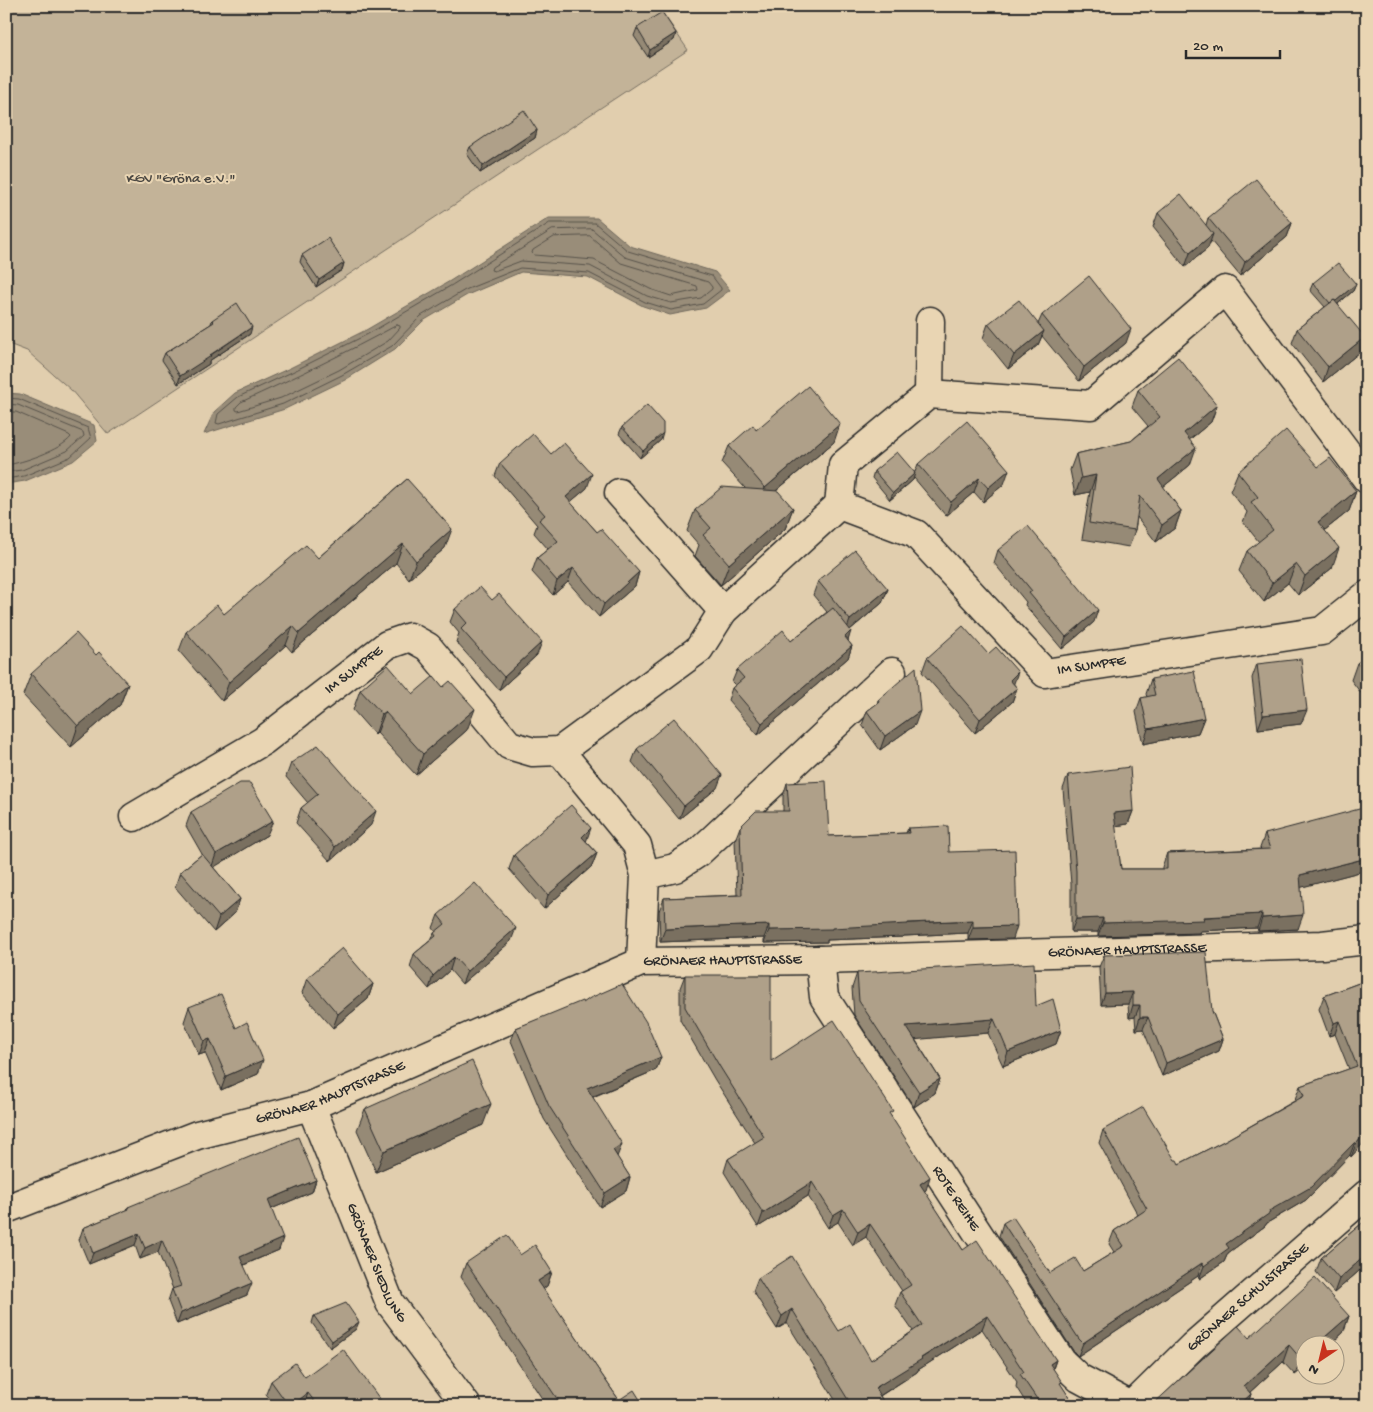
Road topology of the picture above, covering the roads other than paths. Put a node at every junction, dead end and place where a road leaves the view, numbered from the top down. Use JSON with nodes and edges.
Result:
{"nodes":[{"id":1,"x":930,"y":321,"type":"dead end"},
{"id":2,"x":929,"y":394,"type":"junction"},
{"id":3,"x":1367,"y":479,"type":"edge"},
{"id":4,"x":619,"y":494,"type":"dead end"},
{"id":5,"x":838,"y":505,"type":"junction"},
{"id":6,"x":1367,"y":595,"type":"edge"},
{"id":7,"x":723,"y":612,"type":"junction"},
{"id":8,"x":892,"y":672,"type":"dead end"},
{"id":9,"x":560,"y":751,"type":"junction"},
{"id":10,"x":134,"y":818,"type":"dead end"},
{"id":11,"x":645,"y":875,"type":"junction"},
{"id":12,"x":1367,"y":940,"type":"edge"},
{"id":13,"x":820,"y":960,"type":"junction"},
{"id":14,"x":641,"y":962,"type":"junction"},
{"id":15,"x":311,"y":1106,"type":"junction"},
{"id":16,"x":1367,"y":1194,"type":"edge"},
{"id":17,"x":6,"y":1210,"type":"edge"},
{"id":18,"x":467,"y":1406,"type":"edge"},
{"id":19,"x":1132,"y":1406,"type":"edge"}],
"edges":[{"from":1,"to":2,"type":"street"},
{"from":2,"to":3,"type":"street"},
{"from":2,"to":5,"type":"street"},
{"from":4,"to":7,"type":"street"},
{"from":5,"to":6,"type":"street","name":"IM SUMPFE"},
{"from":5,"to":7,"type":"street"},
{"from":7,"to":9,"type":"street"},
{"from":8,"to":11,"type":"street"},
{"from":9,"to":10,"type":"street","name":"IM SUMPFE"},
{"from":9,"to":11,"type":"street"},
{"from":11,"to":14,"type":"street"},
{"from":12,"to":13,"type":"street","name":"GRÖNAER HAUPTSTRASSE"},
{"from":13,"to":14,"type":"street","name":"GRÖNAER HAUPTSTRASSE"},
{"from":13,"to":19,"type":"street","name":"ROTE REIHE"},
{"from":14,"to":15,"type":"street","name":"GRÖNAER HAUPTSTRASSE"},
{"from":15,"to":17,"type":"street","name":"GRÖNAER HAUPTSTRASSE"},
{"from":15,"to":18,"type":"street","name":"GRÖNAER SIEDLUNG"},
{"from":16,"to":19,"type":"street","name":"GRÖNAER SCHULSTRASSE"}]}
